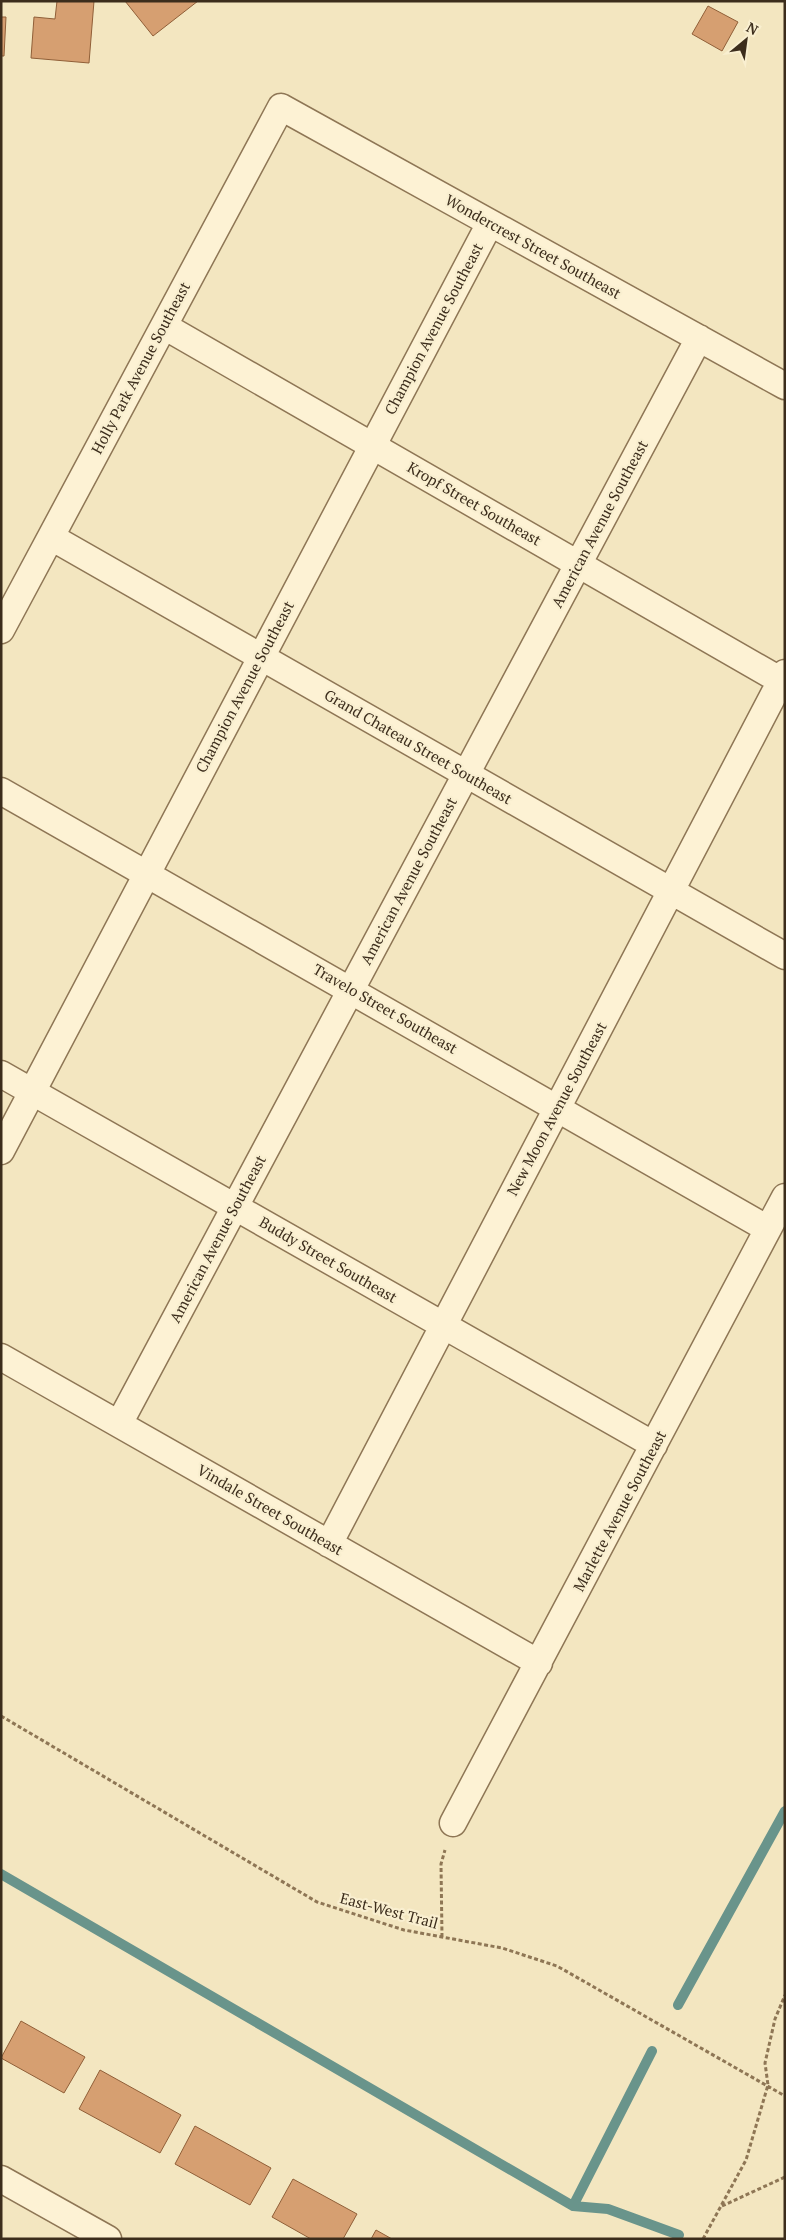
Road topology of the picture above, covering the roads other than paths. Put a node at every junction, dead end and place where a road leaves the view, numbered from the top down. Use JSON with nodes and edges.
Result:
{"nodes":[{"id":1,"x":281,"y":106,"type":"joint"},
{"id":2,"x":490,"y":223,"type":"junction"},
{"id":3,"x":164,"y":326,"type":"junction"},
{"id":4,"x":699,"y":338,"type":"junction"},
{"id":5,"x":785,"y":386,"type":"edge"},
{"id":6,"x":372,"y":446,"type":"junction"},
{"id":7,"x":51,"y":537,"type":"junction"},
{"id":8,"x":578,"y":564,"type":"junction"},
{"id":9,"x":1,"y":630,"type":"edge"},
{"id":10,"x":261,"y":657,"type":"junction"},
{"id":11,"x":783,"y":679,"type":"edge"},
{"id":12,"x":466,"y":774,"type":"junction"},
{"id":13,"x":1,"y":790,"type":"edge"},
{"id":14,"x":147,"y":874,"type":"junction"},
{"id":15,"x":670,"y":891,"type":"junction"},
{"id":16,"x":785,"y":956,"type":"edge"},
{"id":17,"x":351,"y":990,"type":"junction"},
{"id":18,"x":1,"y":1074,"type":"edge"},
{"id":19,"x":32,"y":1092,"type":"junction"},
{"id":20,"x":558,"y":1108,"type":"junction"},
{"id":21,"x":1,"y":1151,"type":"edge"},
{"id":22,"x":785,"y":1197,"type":"edge"},
{"id":23,"x":235,"y":1207,"type":"junction"},
{"id":24,"x":768,"y":1229,"type":"junction"},
{"id":25,"x":444,"y":1326,"type":"junction"},
{"id":26,"x":1,"y":1357,"type":"edge"},
{"id":27,"x":120,"y":1424,"type":"junction"},
{"id":28,"x":654,"y":1445,"type":"junction"},
{"id":29,"x":329,"y":1544,"type":"junction"},
{"id":30,"x":539,"y":1663,"type":"junction"},
{"id":31,"x":453,"y":1823,"type":"road end"},
{"id":32,"x":1,"y":2179,"type":"edge"},
{"id":33,"x":108,"y":2239,"type":"edge"}],
"edges":[{"from":1,"to":2,"type":"street","name":"Wondercrest Street Southeast"},
{"from":1,"to":3,"type":"street","name":"Holly Park Avenue Southeast"},
{"from":2,"to":4,"type":"street","name":"Wondercrest Street Southeast"},
{"from":2,"to":6,"type":"street","name":"Champion Avenue Southeast"},
{"from":3,"to":6,"type":"street","name":"Kropf Street Southeast"},
{"from":3,"to":7,"type":"street","name":"Holly Park Avenue Southeast"},
{"from":4,"to":5,"type":"street","name":"Wondercrest Street Southeast"},
{"from":4,"to":8,"type":"street","name":"American Avenue Southeast"},
{"from":6,"to":8,"type":"street","name":"Kropf Street Southeast"},
{"from":6,"to":10,"type":"street","name":"Champion Avenue Southeast"},
{"from":7,"to":9,"type":"street","name":"Holly Park Avenue Southeast"},
{"from":7,"to":10,"type":"street","name":"Grand Chateau Street Southeast"},
{"from":8,"to":11,"type":"street","name":"Kropf Street Southeast"},
{"from":8,"to":12,"type":"street","name":"American Avenue Southeast"},
{"from":10,"to":12,"type":"street","name":"Grand Chateau Street Southeast"},
{"from":10,"to":14,"type":"street","name":"Champion Avenue Southeast"},
{"from":11,"to":15,"type":"street","name":"New Moon Avenue Southeast"},
{"from":12,"to":15,"type":"street","name":"Grand Chateau Street Southeast"},
{"from":12,"to":17,"type":"street","name":"American Avenue Southeast"},
{"from":13,"to":14,"type":"street","name":"Travelo Street Southeast"},
{"from":14,"to":17,"type":"street","name":"Travelo Street Southeast"},
{"from":14,"to":19,"type":"street","name":"Champion Avenue Southeast"},
{"from":15,"to":16,"type":"street","name":"Grand Chateau Street Southeast"},
{"from":15,"to":20,"type":"street","name":"New Moon Avenue Southeast"},
{"from":17,"to":20,"type":"street","name":"Travelo Street Southeast"},
{"from":17,"to":23,"type":"street","name":"American Avenue Southeast"},
{"from":18,"to":19,"type":"street","name":"Buddy Street Southeast"},
{"from":19,"to":21,"type":"street","name":"Champion Avenue Southeast"},
{"from":19,"to":23,"type":"street","name":"Buddy Street Southeast"},
{"from":20,"to":24,"type":"street","name":"Travelo Street Southeast"},
{"from":20,"to":25,"type":"street","name":"New Moon Avenue Southeast"},
{"from":22,"to":24,"type":"street","name":"Marlette Avenue Southeast"},
{"from":23,"to":25,"type":"street","name":"Buddy Street Southeast"},
{"from":23,"to":27,"type":"street","name":"American Avenue Southeast"},
{"from":24,"to":28,"type":"street","name":"Marlette Avenue Southeast"},
{"from":25,"to":28,"type":"street","name":"Buddy Street Southeast"},
{"from":25,"to":29,"type":"street","name":"New Moon Avenue Southeast"},
{"from":26,"to":27,"type":"street","name":"Vindale Street Southeast"},
{"from":27,"to":29,"type":"street","name":"Vindale Street Southeast"},
{"from":28,"to":30,"type":"street","name":"Marlette Avenue Southeast"},
{"from":29,"to":30,"type":"street","name":"Vindale Street Southeast"},
{"from":30,"to":31,"type":"street","name":"Marlette Avenue Southeast"},
{"from":32,"to":33,"type":"street"}]}
